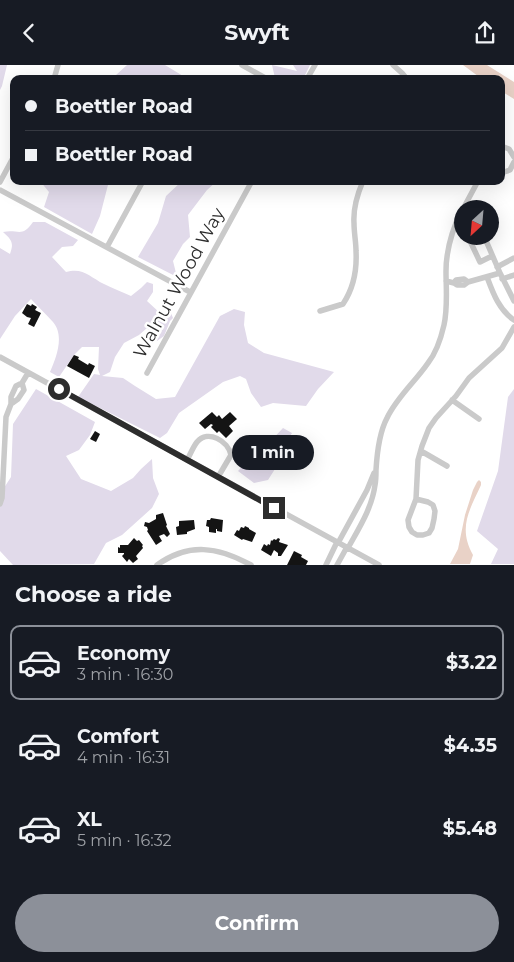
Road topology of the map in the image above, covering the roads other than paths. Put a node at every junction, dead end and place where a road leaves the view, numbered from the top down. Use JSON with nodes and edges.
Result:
{"nodes":[{"id":1,"x":242,"y":65,"type":"edge"},
{"id":2,"x":393,"y":65,"type":"edge"},
{"id":3,"x":260,"y":75,"type":"edge"},
{"id":4,"x":404,"y":75,"type":"edge"},
{"id":5,"x":505,"y":147,"type":"edge"},
{"id":6,"x":514,"y":157,"type":"edge"},
{"id":7,"x":514,"y":162,"type":"edge"},
{"id":8,"x":10,"y":163,"type":"edge"},
{"id":9,"x":505,"y":172,"type":"edge"},
{"id":10,"x":0,"y":182,"type":"edge"},
{"id":11,"x":141,"y":185,"type":"edge"},
{"id":12,"x":250,"y":185,"type":"edge"},
{"id":13,"x":361,"y":185,"type":"edge"},
{"id":14,"x":476,"y":185,"type":"edge"},
{"id":15,"x":478,"y":185,"type":"edge"},
{"id":16,"x":0,"y":189,"type":"edge"},
{"id":17,"x":473,"y":190,"type":"junction"},
{"id":18,"x":468,"y":200,"type":"edge"},
{"id":19,"x":454,"y":230,"type":"edge"},
{"id":20,"x":472,"y":245,"type":"edge"},
{"id":21,"x":488,"y":245,"type":"edge"},
{"id":22,"x":107,"y":247,"type":"junction"},
{"id":23,"x":492,"y":256,"type":"junction"},
{"id":24,"x":514,"y":260,"type":"edge"},
{"id":25,"x":498,"y":270,"type":"junction"},
{"id":26,"x":514,"y":275,"type":"edge"},
{"id":27,"x":487,"y":277,"type":"junction"},
{"id":28,"x":502,"y":279,"type":"junction"},
{"id":29,"x":446,"y":281,"type":"junction"},
{"id":30,"x":190,"y":292,"type":"junction"},
{"id":31,"x":514,"y":301,"type":"edge"},
{"id":32,"x":320,"y":311,"type":"dead end"},
{"id":33,"x":514,"y":319,"type":"edge"},
{"id":34,"x":514,"y":327,"type":"edge"},
{"id":35,"x":0,"y":357,"type":"edge"},
{"id":36,"x":28,"y":373,"type":"junction"},
{"id":37,"x":147,"y":373,"type":"dead end"},
{"id":38,"x":452,"y":401,"type":"junction"},
{"id":39,"x":479,"y":419,"type":"dead end"},
{"id":40,"x":421,"y":451,"type":"junction"},
{"id":41,"x":187,"y":460,"type":"junction"},
{"id":42,"x":447,"y":466,"type":"dead end"},
{"id":43,"x":376,"y":469,"type":"junction"},
{"id":44,"x":218,"y":477,"type":"junction"},
{"id":45,"x":416,"y":499,"type":"junction"},
{"id":46,"x":0,"y":504,"type":"edge"},
{"id":47,"x":338,"y":542,"type":"junction"},
{"id":48,"x":348,"y":548,"type":"junction"},
{"id":49,"x":157,"y":565,"type":"edge"},
{"id":50,"x":251,"y":565,"type":"edge"},
{"id":51,"x":326,"y":565,"type":"edge"},
{"id":52,"x":337,"y":565,"type":"edge"},
{"id":53,"x":379,"y":565,"type":"edge"}],
"edges":[{"from":1,"to":3,"type":"street"},
{"from":2,"to":4,"type":"street"},
{"from":5,"to":6,"type":"street"},
{"from":7,"to":9,"type":"street"},
{"from":8,"to":10,"type":"street"},
{"from":11,"to":22,"type":"street"},
{"from":12,"to":30,"type":"street","name":"Walnut Wood Way"},
{"from":13,"to":32,"type":"street"},
{"from":14,"to":17,"type":"street"},
{"from":15,"to":17,"type":"street"},
{"from":16,"to":22,"type":"street"},
{"from":17,"to":18,"type":"street"},
{"from":19,"to":29,"type":"street"},
{"from":20,"to":23,"type":"street"},
{"from":21,"to":23,"type":"street"},
{"from":22,"to":30,"type":"street"},
{"from":23,"to":25,"type":"street"},
{"from":24,"to":25,"type":"street"},
{"from":25,"to":27,"type":"street"},
{"from":25,"to":28,"type":"street"},
{"from":26,"to":28,"type":"street"},
{"from":27,"to":29,"type":"street"},
{"from":27,"to":33,"type":"street"},
{"from":28,"to":31,"type":"street"},
{"from":29,"to":43,"type":"street"},
{"from":30,"to":37,"type":"street","name":"Walnut Wood Way"},
{"from":34,"to":38,"type":"street"},
{"from":35,"to":36,"type":"street"},
{"from":36,"to":41,"type":"street"},
{"from":36,"to":46,"type":"street"},
{"from":38,"to":39,"type":"street"},
{"from":38,"to":40,"type":"street"},
{"from":40,"to":42,"type":"street"},
{"from":40,"to":45,"type":"street"},
{"from":41,"to":44,"type":"street"},
{"from":41,"to":44,"type":"street"},
{"from":43,"to":47,"type":"street"},
{"from":43,"to":48,"type":"street"},
{"from":44,"to":47,"type":"street"},
{"from":45,"to":45,"type":"street"},
{"from":47,"to":48,"type":"street"},
{"from":47,"to":51,"type":"street"},
{"from":48,"to":52,"type":"street"},
{"from":48,"to":53,"type":"street"},
{"from":49,"to":50,"type":"street"}]}
